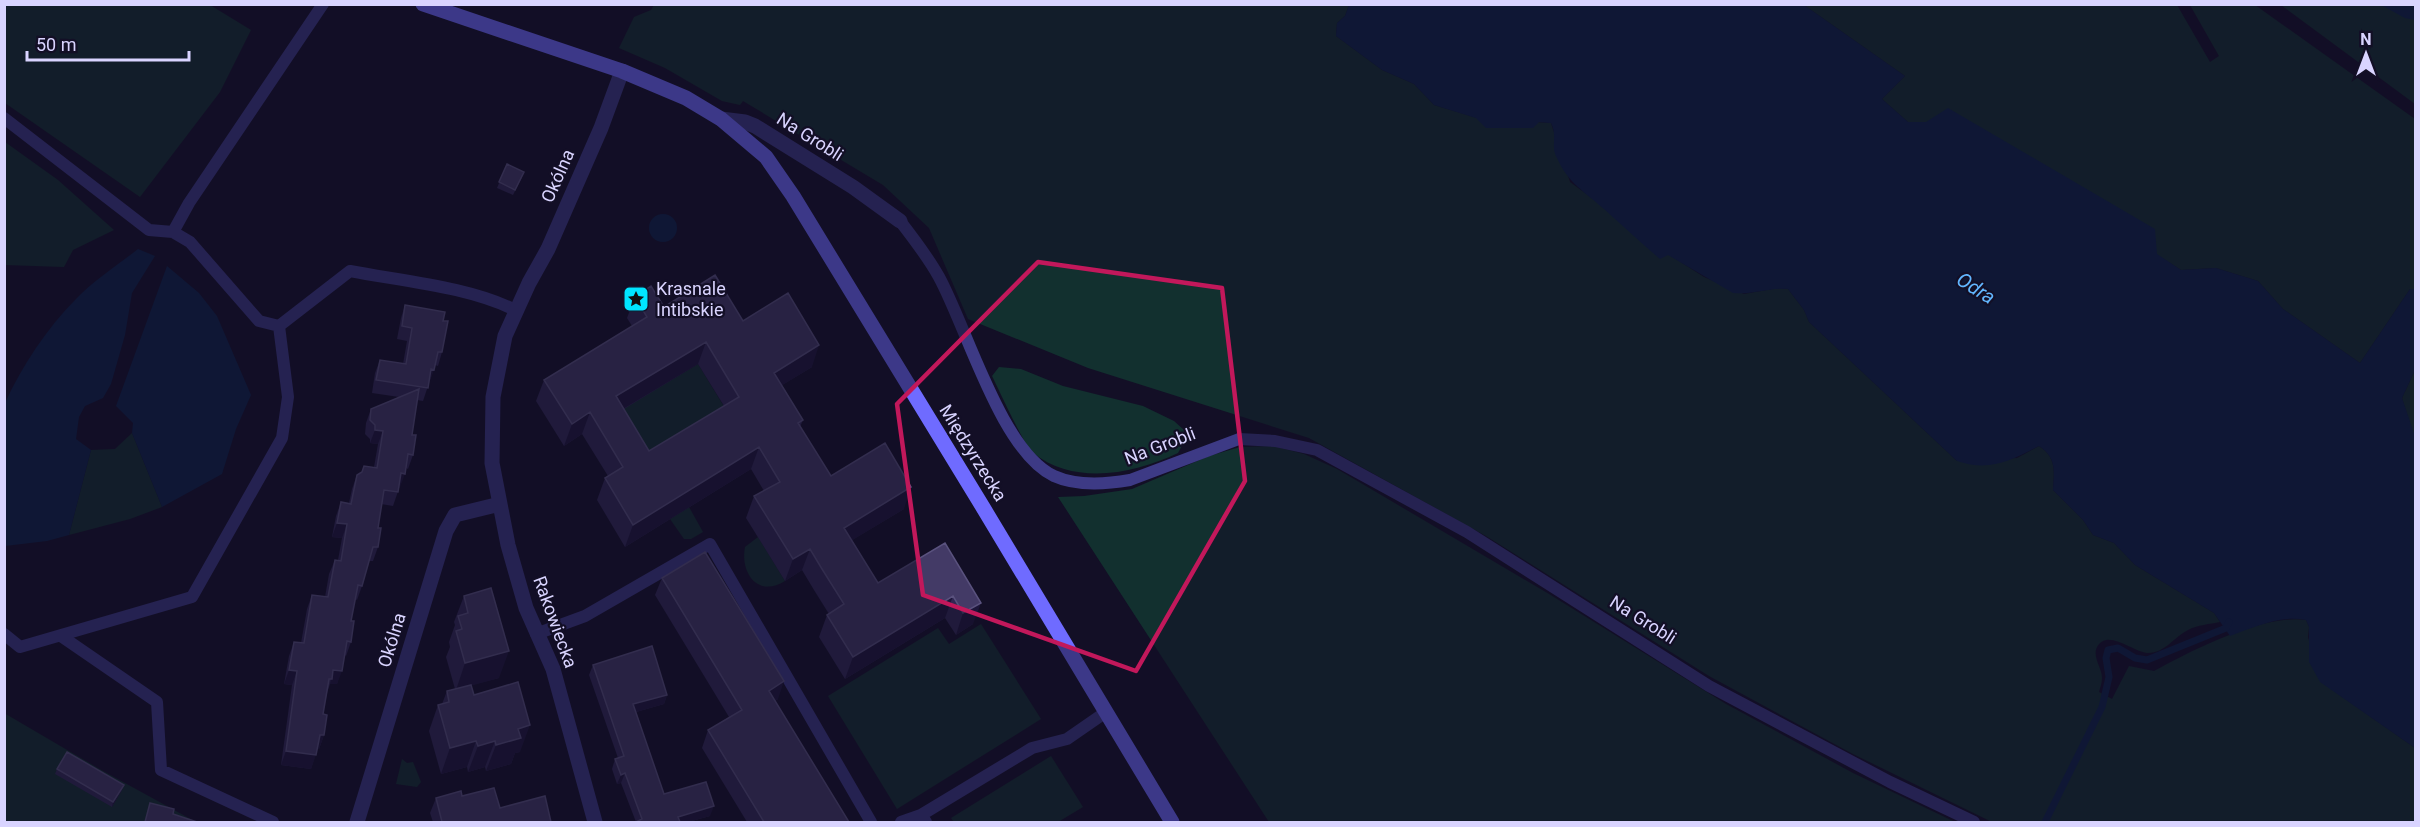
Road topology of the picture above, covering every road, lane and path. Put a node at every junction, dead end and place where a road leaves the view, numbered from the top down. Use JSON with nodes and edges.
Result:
{"nodes":[{"id":1,"x":323,"y":4,"type":"edge"},
{"id":2,"x":423,"y":4,"type":"edge"},
{"id":3,"x":622,"y":71,"type":"junction"},
{"id":4,"x":4,"y":118,"type":"edge"},
{"id":5,"x":721,"y":119,"type":"junction"},
{"id":6,"x":900,"y":221,"type":"joint"},
{"id":7,"x":173,"y":232,"type":"junction"},
{"id":8,"x":517,"y":311,"type":"junction"},
{"id":9,"x":279,"y":326,"type":"junction"},
{"id":10,"x":493,"y":397,"type":"joint"},
{"id":11,"x":500,"y":504,"type":"junction"},
{"id":12,"x":4,"y":634,"type":"edge"},
{"id":13,"x":536,"y":634,"type":"junction"},
{"id":14,"x":61,"y":636,"type":"junction"},
{"id":15,"x":1106,"y":712,"type":"junction"},
{"id":16,"x":923,"y":819,"type":"edge"},
{"id":17,"x":273,"y":822,"type":"edge"},
{"id":18,"x":357,"y":822,"type":"edge"},
{"id":19,"x":594,"y":822,"type":"edge"},
{"id":20,"x":871,"y":822,"type":"edge"},
{"id":21,"x":902,"y":822,"type":"edge"},
{"id":22,"x":1172,"y":822,"type":"edge"},
{"id":23,"x":1974,"y":822,"type":"edge"}],
"edges":[{"from":1,"to":7,"type":"lane"},
{"from":2,"to":3,"type":"street","name":"Na Grobli"},
{"from":3,"to":5,"type":"street","name":"Na Grobli"},
{"from":3,"to":8,"type":"street","name":"Okólna"},
{"from":4,"to":7,"type":"lane"},
{"from":5,"to":6,"type":"street","name":"Na Grobli"},
{"from":5,"to":15,"type":"street","name":"Międzyrzecka"},
{"from":6,"to":23,"type":"lane","name":"Na Grobli"},
{"from":7,"to":9,"type":"lane"},
{"from":8,"to":9,"type":"lane"},
{"from":8,"to":10,"type":"street","name":"Okólna"},
{"from":9,"to":14,"type":"lane"},
{"from":10,"to":11,"type":"street","name":"Rakowiecka"},
{"from":11,"to":13,"type":"street","name":"Rakowiecka"},
{"from":11,"to":18,"type":"street","name":"Okólna"},
{"from":12,"to":14,"type":"lane"},
{"from":13,"to":19,"type":"street","name":"Rakowiecka"},
{"from":13,"to":20,"type":"lane"},
{"from":14,"to":17,"type":"lane"},
{"from":15,"to":16,"type":"lane"},
{"from":15,"to":22,"type":"street","name":"Międzyrzecka"},
{"from":16,"to":21,"type":"lane"}]}
